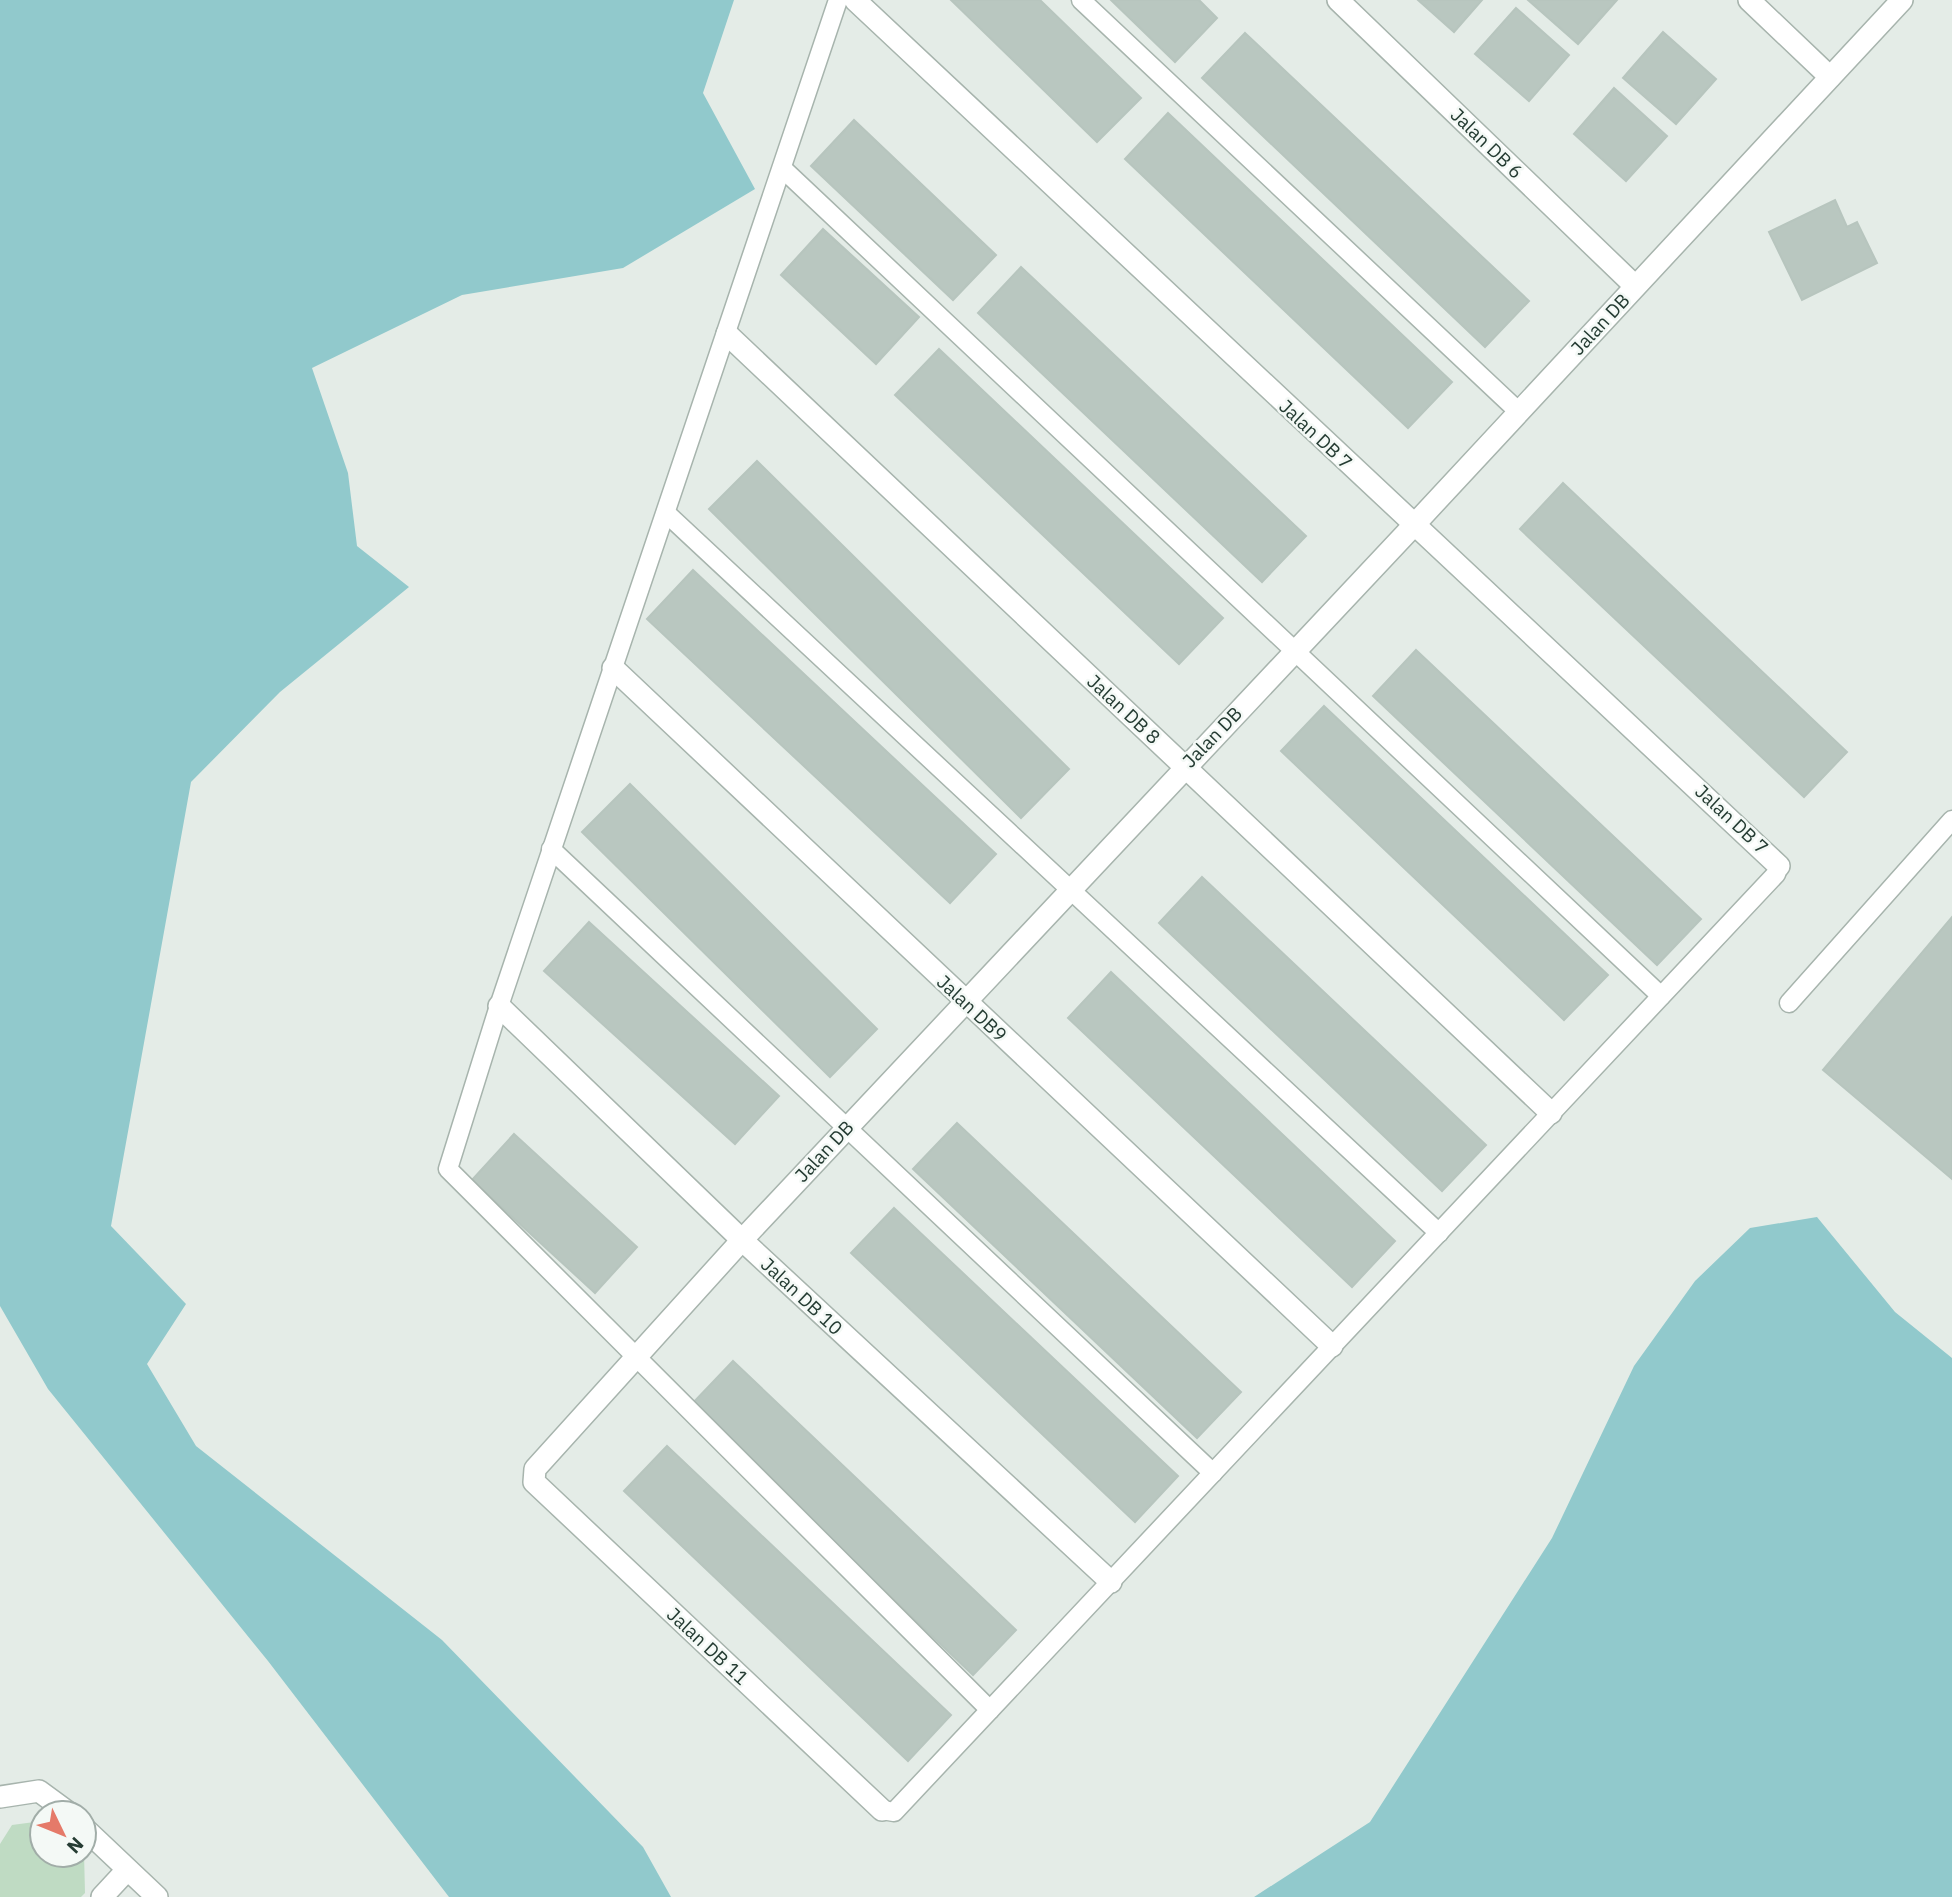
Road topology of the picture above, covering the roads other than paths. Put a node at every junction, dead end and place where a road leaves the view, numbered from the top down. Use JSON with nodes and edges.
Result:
{"nodes":[{"id":1,"x":838,"y":0,"type":"edge"},
{"id":2,"x":855,"y":0,"type":"edge"},
{"id":3,"x":1081,"y":0,"type":"edge"},
{"id":4,"x":1338,"y":0,"type":"edge"},
{"id":5,"x":1749,"y":0,"type":"edge"},
{"id":6,"x":1902,"y":0,"type":"edge"},
{"id":7,"x":1830,"y":77,"type":"junction"},
{"id":8,"x":782,"y":168,"type":"junction"},
{"id":9,"x":1635,"y":286,"type":"junction"},
{"id":10,"x":727,"y":334,"type":"junction"},
{"id":11,"x":1519,"y":412,"type":"junction"},
{"id":12,"x":666,"y":513,"type":"junction"},
{"id":13,"x":1414,"y":525,"type":"junction"},
{"id":14,"x":1295,"y":650,"type":"junction"},
{"id":15,"x":613,"y":668,"type":"junction"},
{"id":16,"x":1184,"y":766,"type":"junction"},
{"id":17,"x":1952,"y":820,"type":"edge"},
{"id":18,"x":551,"y":849,"type":"junction"},
{"id":19,"x":1779,"y":866,"type":"joint"},
{"id":20,"x":1070,"y":889,"type":"junction"},
{"id":21,"x":1661,"y":996,"type":"junction"},
{"id":22,"x":965,"y":1001,"type":"junction"},
{"id":23,"x":1789,"y":1003,"type":"dead end"},
{"id":24,"x":499,"y":1006,"type":"junction"},
{"id":25,"x":1551,"y":1113,"type":"junction"},
{"id":26,"x":846,"y":1128,"type":"junction"},
{"id":27,"x":1439,"y":1233,"type":"junction"},
{"id":28,"x":742,"y":1240,"type":"junction"},
{"id":29,"x":1332,"y":1346,"type":"junction"},
{"id":30,"x":635,"y":1359,"type":"junction"},
{"id":31,"x":1213,"y":1473,"type":"junction"},
{"id":32,"x":534,"y":1482,"type":"joint"},
{"id":33,"x":1111,"y":1582,"type":"junction"},
{"id":34,"x":990,"y":1710,"type":"junction"},
{"id":35,"x":0,"y":1797,"type":"edge"},
{"id":36,"x":50,"y":1799,"type":"edge"},
{"id":37,"x":882,"y":1810,"type":"joint"},
{"id":38,"x":98,"y":1842,"type":"edge"},
{"id":39,"x":127,"y":1870,"type":"junction"},
{"id":40,"x":102,"y":1897,"type":"edge"},
{"id":41,"x":157,"y":1897,"type":"edge"}],
"edges":[{"from":1,"to":8,"type":"lane"},
{"from":2,"to":13,"type":"street","name":"Jalan DB 7"},
{"from":3,"to":11,"type":"lane"},
{"from":4,"to":9,"type":"street","name":"Jalan DB 6"},
{"from":5,"to":7,"type":"street"},
{"from":6,"to":7,"type":"street","name":"Jalan DB"},
{"from":7,"to":9,"type":"street","name":"Jalan DB"},
{"from":8,"to":10,"type":"lane"},
{"from":8,"to":14,"type":"lane"},
{"from":9,"to":11,"type":"street","name":"Jalan DB"},
{"from":10,"to":12,"type":"lane"},
{"from":10,"to":16,"type":"street","name":"Jalan DB 8"},
{"from":11,"to":13,"type":"street","name":"Jalan DB"},
{"from":12,"to":15,"type":"lane"},
{"from":12,"to":20,"type":"lane"},
{"from":13,"to":14,"type":"street","name":"Jalan DB"},
{"from":13,"to":19,"type":"street","name":"Jalan DB 7"},
{"from":14,"to":16,"type":"street","name":"Jalan DB"},
{"from":14,"to":21,"type":"lane"},
{"from":15,"to":18,"type":"lane"},
{"from":15,"to":22,"type":"street","name":"Jalan DB9"},
{"from":16,"to":20,"type":"street","name":"Jalan DB"},
{"from":16,"to":25,"type":"street","name":"Jalan DB 8"},
{"from":17,"to":23,"type":"lane"},
{"from":18,"to":24,"type":"lane"},
{"from":18,"to":26,"type":"lane"},
{"from":19,"to":21,"type":"lane"},
{"from":20,"to":22,"type":"street","name":"Jalan DB"},
{"from":20,"to":27,"type":"lane"},
{"from":21,"to":25,"type":"lane"},
{"from":22,"to":26,"type":"street","name":"Jalan DB"},
{"from":22,"to":29,"type":"street","name":"Jalan DB9"},
{"from":24,"to":28,"type":"street","name":"Jalan DB 10"},
{"from":24,"to":30,"type":"lane"},
{"from":25,"to":27,"type":"lane"},
{"from":26,"to":28,"type":"street","name":"Jalan DB"},
{"from":26,"to":31,"type":"lane"},
{"from":27,"to":29,"type":"lane"},
{"from":28,"to":30,"type":"street","name":"Jalan DB"},
{"from":28,"to":33,"type":"street","name":"Jalan DB 10"},
{"from":29,"to":31,"type":"lane"},
{"from":30,"to":32,"type":"street","name":"Jalan DB"},
{"from":30,"to":34,"type":"lane"},
{"from":31,"to":33,"type":"lane"},
{"from":32,"to":37,"type":"street","name":"Jalan DB 11"},
{"from":33,"to":34,"type":"lane"},
{"from":34,"to":37,"type":"lane"},
{"from":35,"to":36,"type":"street"},
{"from":38,"to":39,"type":"street"},
{"from":39,"to":40,"type":"street"},
{"from":39,"to":41,"type":"street"}]}
